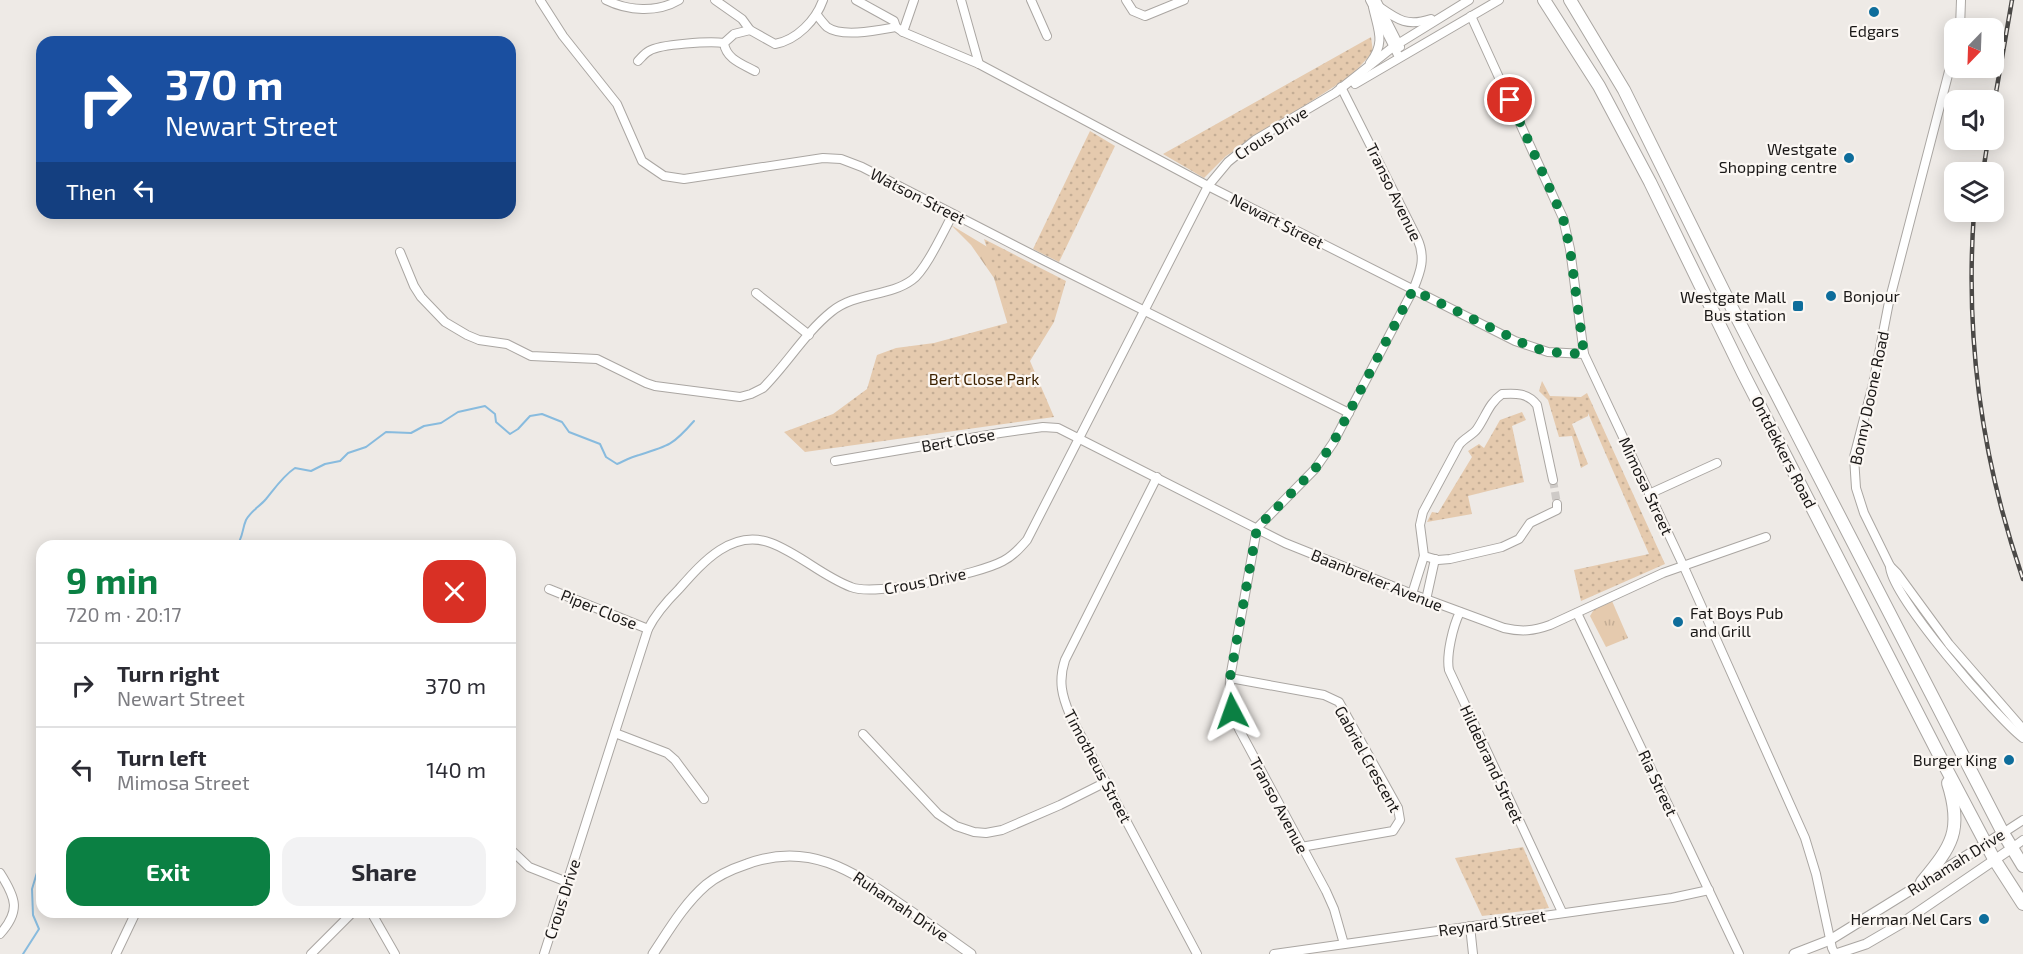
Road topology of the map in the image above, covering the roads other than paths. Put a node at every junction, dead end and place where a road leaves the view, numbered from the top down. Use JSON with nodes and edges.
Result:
{"nodes":[{"id":1,"x":540,"y":0,"type":"edge"},
{"id":2,"x":606,"y":0,"type":"edge"},
{"id":3,"x":679,"y":0,"type":"edge"},
{"id":4,"x":715,"y":0,"type":"edge"},
{"id":5,"x":823,"y":0,"type":"edge"},
{"id":6,"x":856,"y":0,"type":"edge"},
{"id":7,"x":914,"y":0,"type":"edge"},
{"id":8,"x":961,"y":0,"type":"edge"},
{"id":9,"x":1031,"y":0,"type":"edge"},
{"id":10,"x":1126,"y":0,"type":"edge"},
{"id":11,"x":1184,"y":0,"type":"edge"},
{"id":12,"x":1469,"y":0,"type":"edge"},
{"id":13,"x":1499,"y":0,"type":"edge"},
{"id":14,"x":1544,"y":0,"type":"edge"},
{"id":15,"x":1570,"y":0,"type":"edge"},
{"id":16,"x":1961,"y":0,"type":"edge"},
{"id":17,"x":1374,"y":3,"type":"edge"},
{"id":18,"x":817,"y":15,"type":"junction"},
{"id":19,"x":1442,"y":15,"type":"junction"},
{"id":20,"x":1471,"y":16,"type":"junction"},
{"id":21,"x":1960,"y":18,"type":"edge"},
{"id":22,"x":899,"y":29,"type":"junction"},
{"id":23,"x":750,"y":30,"type":"junction"},
{"id":24,"x":1047,"y":36,"type":"dead end"},
{"id":25,"x":724,"y":43,"type":"junction"},
{"id":26,"x":1396,"y":45,"type":"junction"},
{"id":27,"x":1402,"y":56,"type":"junction"},
{"id":28,"x":639,"y":61,"type":"dead end"},
{"id":29,"x":979,"y":64,"type":"junction"},
{"id":30,"x":755,"y":71,"type":"dead end"},
{"id":31,"x":1357,"y":77,"type":"junction"},
{"id":32,"x":1947,"y":78,"type":"edge"},
{"id":33,"x":1340,"y":90,"type":"junction"},
{"id":34,"x":1208,"y":186,"type":"junction"},
{"id":35,"x":953,"y":214,"type":"junction"},
{"id":36,"x":400,"y":252,"type":"dead end"},
{"id":37,"x":1413,"y":290,"type":"junction"},
{"id":38,"x":756,"y":293,"type":"dead end"},
{"id":39,"x":1143,"y":311,"type":"junction"},
{"id":40,"x":809,"y":335,"type":"junction"},
{"id":41,"x":1584,"y":354,"type":"junction"},
{"id":42,"x":1349,"y":413,"type":"junction"},
{"id":43,"x":1079,"y":439,"type":"junction"},
{"id":44,"x":835,"y":461,"type":"dead end"},
{"id":45,"x":1718,"y":463,"type":"dead end"},
{"id":46,"x":1157,"y":477,"type":"junction"},
{"id":47,"x":1553,"y":480,"type":"tunnel mouth"},
{"id":48,"x":1649,"y":494,"type":"junction"},
{"id":49,"x":1557,"y":504,"type":"dead end"},
{"id":50,"x":1257,"y":528,"type":"junction"},
{"id":51,"x":1766,"y":537,"type":"dead end"},
{"id":52,"x":1424,"y":556,"type":"junction"},
{"id":53,"x":1435,"y":559,"type":"junction"},
{"id":54,"x":1890,"y":566,"type":"junction"},
{"id":55,"x":1684,"y":567,"type":"junction"},
{"id":56,"x":549,"y":589,"type":"dead end"},
{"id":57,"x":1412,"y":594,"type":"junction"},
{"id":58,"x":1426,"y":600,"type":"junction"},
{"id":59,"x":1460,"y":612,"type":"junction"},
{"id":60,"x":1577,"y":613,"type":"junction"},
{"id":61,"x":648,"y":628,"type":"junction"},
{"id":62,"x":1230,"y":678,"type":"junction"},
{"id":63,"x":2023,"y":729,"type":"edge"},
{"id":64,"x":615,"y":733,"type":"junction"},
{"id":65,"x":863,"y":734,"type":"dead end"},
{"id":66,"x":2023,"y":738,"type":"edge"},
{"id":67,"x":1937,"y":751,"type":"junction"},
{"id":68,"x":1106,"y":782,"type":"junction"},
{"id":69,"x":704,"y":799,"type":"dead end"},
{"id":70,"x":2023,"y":820,"type":"edge"},
{"id":71,"x":2003,"y":833,"type":"junction"},
{"id":72,"x":2023,"y":840,"type":"edge"},
{"id":73,"x":1986,"y":843,"type":"junction"},
{"id":74,"x":1301,"y":847,"type":"junction"},
{"id":75,"x":2012,"y":848,"type":"junction"},
{"id":76,"x":516,"y":854,"type":"edge"},
{"id":77,"x":1994,"y":859,"type":"junction"},
{"id":78,"x":2023,"y":866,"type":"edge"},
{"id":79,"x":0,"y":873,"type":"edge"},
{"id":80,"x":567,"y":882,"type":"junction"},
{"id":81,"x":1922,"y":882,"type":"junction"},
{"id":82,"x":1709,"y":890,"type":"junction"},
{"id":83,"x":2023,"y":904,"type":"edge"},
{"id":84,"x":1562,"y":912,"type":"junction"},
{"id":85,"x":133,"y":918,"type":"edge"},
{"id":86,"x":347,"y":918,"type":"edge"},
{"id":87,"x":374,"y":918,"type":"edge"},
{"id":88,"x":1470,"y":926,"type":"junction"},
{"id":89,"x":0,"y":934,"type":"edge"},
{"id":90,"x":1830,"y":940,"type":"junction"},
{"id":91,"x":1344,"y":944,"type":"junction"},
{"id":92,"x":116,"y":954,"type":"edge"},
{"id":93,"x":311,"y":954,"type":"edge"},
{"id":94,"x":395,"y":954,"type":"edge"},
{"id":95,"x":544,"y":954,"type":"edge"},
{"id":96,"x":653,"y":954,"type":"edge"},
{"id":97,"x":971,"y":954,"type":"edge"},
{"id":98,"x":1197,"y":954,"type":"edge"},
{"id":99,"x":1274,"y":954,"type":"edge"},
{"id":100,"x":1473,"y":954,"type":"edge"},
{"id":101,"x":1739,"y":954,"type":"edge"},
{"id":102,"x":1794,"y":954,"type":"edge"},
{"id":103,"x":1835,"y":954,"type":"edge"}],
"edges":[{"from":1,"to":35,"type":"street","name":"Watson Street"},
{"from":2,"to":3,"type":"street"},
{"from":4,"to":23,"type":"street"},
{"from":5,"to":18,"type":"street"},
{"from":6,"to":22,"type":"street","name":"Newart Street"},
{"from":7,"to":22,"type":"street"},
{"from":8,"to":29,"type":"street"},
{"from":9,"to":24,"type":"street"},
{"from":10,"to":11,"type":"street"},
{"from":12,"to":19,"type":"street","name":"Crous Drive"},
{"from":13,"to":20,"type":"street","name":"Crous Drive"},
{"from":14,"to":67,"type":"main road","name":"Ontdekkers Road"},
{"from":15,"to":71,"type":"main road","name":"Ontdekkers Road"},
{"from":16,"to":21,"type":"street"},
{"from":17,"to":19,"type":"street"},
{"from":17,"to":26,"type":"street"},
{"from":17,"to":31,"type":"street"},
{"from":18,"to":22,"type":"street"},
{"from":18,"to":23,"type":"street"},
{"from":19,"to":26,"type":"street","name":"Crous Drive"},
{"from":20,"to":27,"type":"street","name":"Crous Drive"},
{"from":20,"to":41,"type":"street","name":"Mimosa Street"},
{"from":22,"to":29,"type":"street","name":"Newart Street"},
{"from":23,"to":25,"type":"street"},
{"from":25,"to":28,"type":"street"},
{"from":25,"to":30,"type":"street"},
{"from":26,"to":27,"type":"street"},
{"from":26,"to":31,"type":"street","name":"Crous Drive"},
{"from":27,"to":33,"type":"street","name":"Crous Drive"},
{"from":29,"to":34,"type":"street","name":"Newart Street"},
{"from":31,"to":33,"type":"street","name":"Crous Drive"},
{"from":32,"to":54,"type":"street","name":"Bonny Doone Road"},
{"from":33,"to":34,"type":"street","name":"Crous Drive"},
{"from":33,"to":37,"type":"street","name":"Transo Avenue"},
{"from":34,"to":37,"type":"street","name":"Newart Street"},
{"from":34,"to":39,"type":"street","name":"Crous Drive"},
{"from":35,"to":39,"type":"street","name":"Watson Street"},
{"from":35,"to":40,"type":"street"},
{"from":36,"to":40,"type":"street"},
{"from":37,"to":41,"type":"street","name":"Newart Street"},
{"from":37,"to":42,"type":"street","name":"Transo Avenue"},
{"from":38,"to":40,"type":"street"},
{"from":39,"to":42,"type":"street","name":"Watson Street"},
{"from":39,"to":43,"type":"street","name":"Crous Drive"},
{"from":41,"to":48,"type":"street","name":"Mimosa Street"},
{"from":42,"to":50,"type":"street","name":"Transo Avenue"},
{"from":43,"to":44,"type":"street","name":"Bert Close"},
{"from":43,"to":46,"type":"street","name":"Baanbreker Avenue"},
{"from":43,"to":61,"type":"street","name":"Crous Drive"},
{"from":45,"to":48,"type":"street"},
{"from":46,"to":50,"type":"street","name":"Baanbreker Avenue"},
{"from":46,"to":68,"type":"street","name":"Timotheus Street"},
{"from":47,"to":52,"type":"street"},
{"from":48,"to":55,"type":"street","name":"Mimosa Street"},
{"from":49,"to":53,"type":"street"},
{"from":50,"to":57,"type":"street","name":"Baanbreker Avenue"},
{"from":50,"to":62,"type":"street","name":"Transo Avenue"},
{"from":51,"to":55,"type":"street","name":"Baanbreker Avenue"},
{"from":52,"to":53,"type":"street"},
{"from":52,"to":57,"type":"street"},
{"from":53,"to":58,"type":"street"},
{"from":54,"to":63,"type":"street","name":"Bonny Doone Road"},
{"from":54,"to":66,"type":"street","name":"Bonny Doone Road"},
{"from":55,"to":60,"type":"street","name":"Baanbreker Avenue"},
{"from":55,"to":90,"type":"street","name":"Mimosa Street"},
{"from":56,"to":61,"type":"street","name":"Piper Close"},
{"from":57,"to":58,"type":"street","name":"Baanbreker Avenue"},
{"from":58,"to":59,"type":"street","name":"Baanbreker Avenue"},
{"from":59,"to":60,"type":"street","name":"Baanbreker Avenue"},
{"from":59,"to":84,"type":"street","name":"Hildebrand Street"},
{"from":60,"to":82,"type":"street","name":"Ria Street"},
{"from":61,"to":64,"type":"street","name":"Crous Drive"},
{"from":62,"to":74,"type":"street","name":"Transo Avenue"},
{"from":62,"to":74,"type":"street","name":"Gabriel Crescent"},
{"from":64,"to":69,"type":"street"},
{"from":64,"to":80,"type":"street","name":"Crous Drive"},
{"from":65,"to":68,"type":"street"},
{"from":67,"to":73,"type":"main road","name":"Ontdekkers Road"},
{"from":67,"to":81,"type":"main road"},
{"from":68,"to":98,"type":"street","name":"Timotheus Street"},
{"from":70,"to":71,"type":"street","name":"Ruhamah Drive"},
{"from":71,"to":73,"type":"street","name":"Ruhamah Drive"},
{"from":71,"to":75,"type":"main road","name":"Ontdekkers Road"},
{"from":72,"to":75,"type":"street","name":"Ruhamah Drive"},
{"from":73,"to":77,"type":"main road","name":"Ontdekkers Road"},
{"from":73,"to":81,"type":"street","name":"Ruhamah Drive"},
{"from":74,"to":91,"type":"street","name":"Transo Avenue"},
{"from":75,"to":77,"type":"street","name":"Ruhamah Drive"},
{"from":75,"to":78,"type":"main road","name":"Ontdekkers Road"},
{"from":76,"to":80,"type":"street"},
{"from":77,"to":83,"type":"main road","name":"Ontdekkers Road"},
{"from":77,"to":103,"type":"street","name":"Ruhamah Drive"},
{"from":79,"to":89,"type":"street"},
{"from":80,"to":95,"type":"street","name":"Crous Drive"},
{"from":81,"to":90,"type":"street","name":"Ruhamah Drive"},
{"from":82,"to":84,"type":"street","name":"Reynard Street"},
{"from":82,"to":101,"type":"street","name":"Ria Street"},
{"from":84,"to":88,"type":"street","name":"Reynard Street"},
{"from":85,"to":92,"type":"street"},
{"from":86,"to":93,"type":"street"},
{"from":87,"to":94,"type":"street"},
{"from":88,"to":91,"type":"street","name":"Reynard Street"},
{"from":88,"to":100,"type":"street"},
{"from":90,"to":102,"type":"street","name":"Ruhamah Drive"},
{"from":90,"to":103,"type":"street","name":"Mimosa Street"},
{"from":91,"to":99,"type":"street","name":"Reynard Street"},
{"from":96,"to":97,"type":"street","name":"Ruhamah Drive"}]}
